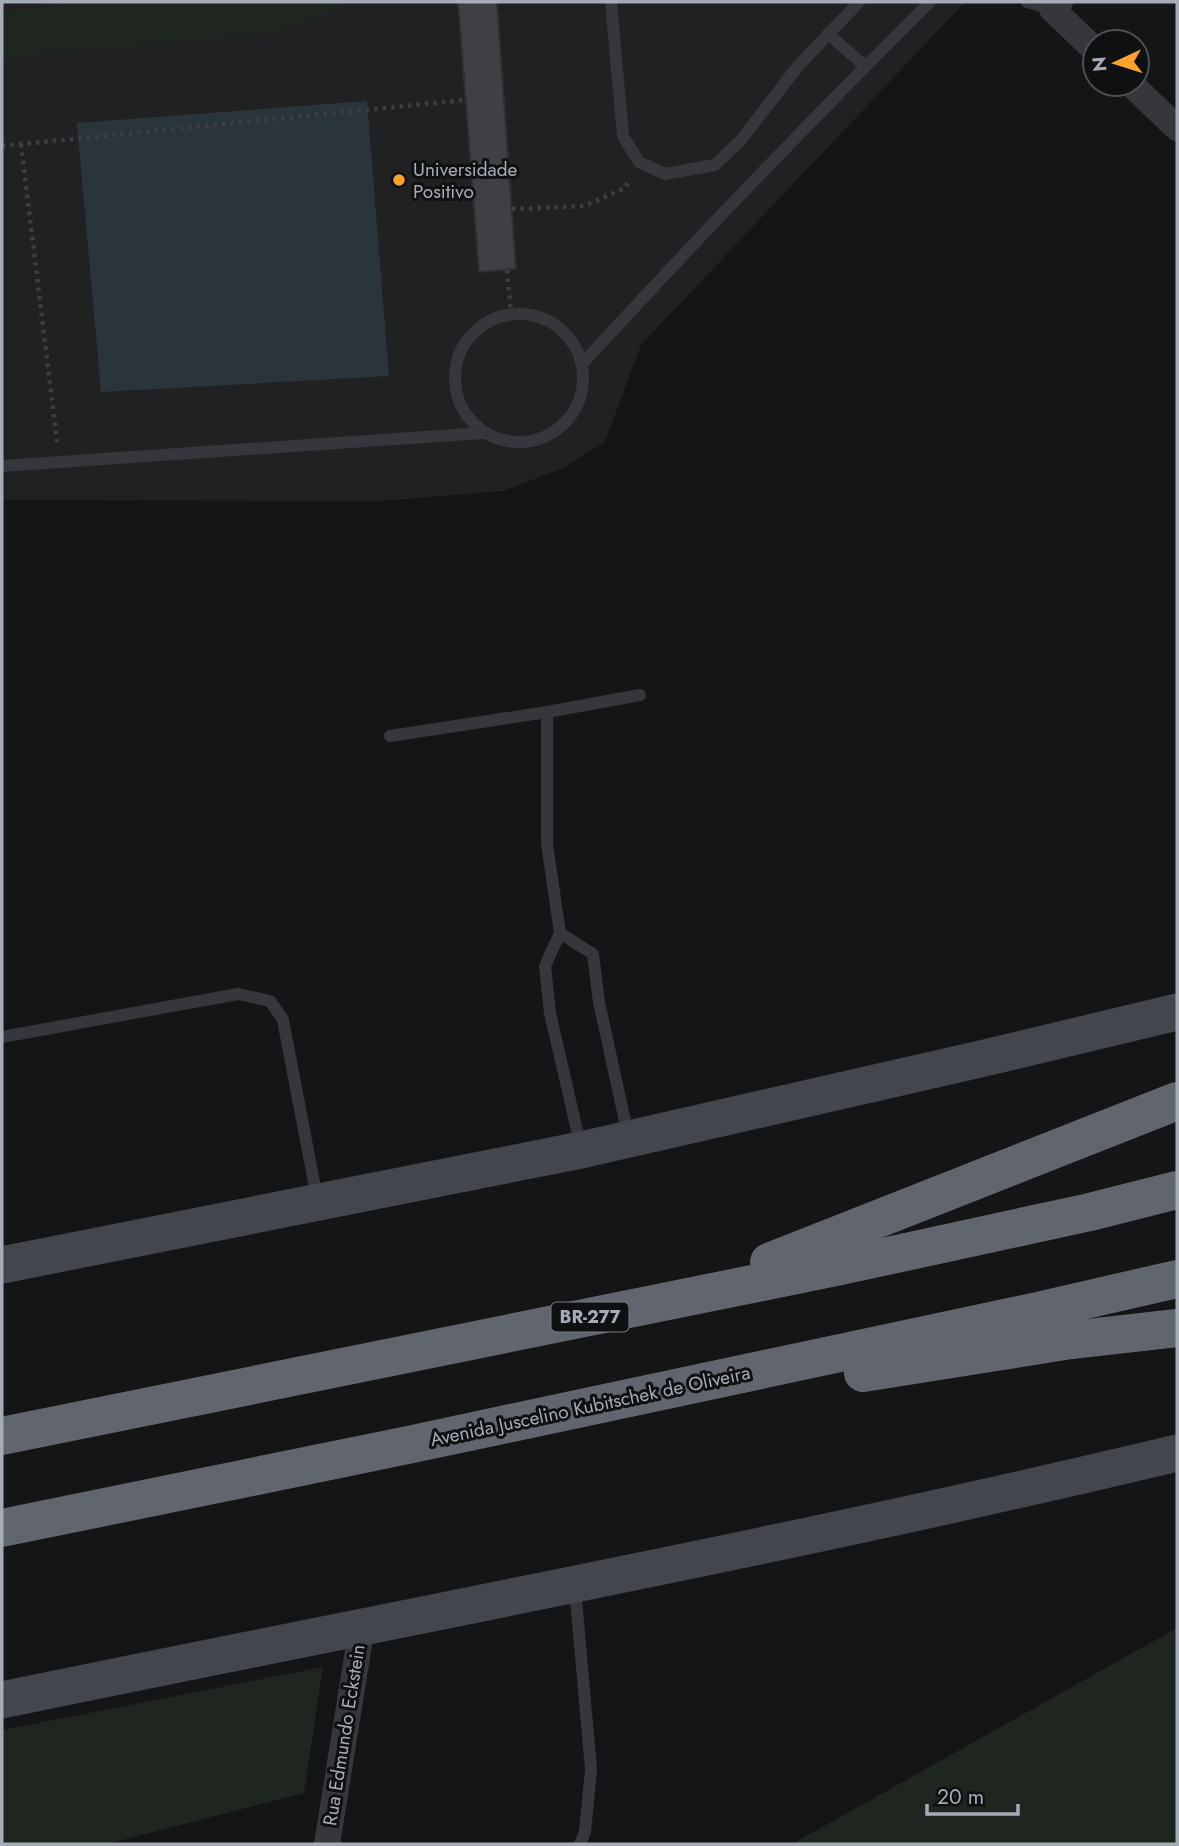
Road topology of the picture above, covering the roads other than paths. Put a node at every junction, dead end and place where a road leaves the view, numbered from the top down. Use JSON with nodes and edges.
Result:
{"nodes":[{"id":1,"x":611,"y":2,"type":"edge"},
{"id":2,"x":859,"y":2,"type":"edge"},
{"id":3,"x":930,"y":2,"type":"edge"},
{"id":4,"x":1027,"y":2,"type":"edge"},
{"id":5,"x":1054,"y":4,"type":"edge"},
{"id":6,"x":828,"y":34,"type":"junction"},
{"id":7,"x":1081,"y":34,"type":"edge"},
{"id":8,"x":864,"y":66,"type":"junction"},
{"id":9,"x":1146,"y":98,"type":"edge"},
{"id":10,"x":1177,"y":128,"type":"edge"},
{"id":11,"x":582,"y":364,"type":"junction"},
{"id":12,"x":483,"y":433,"type":"junction"},
{"id":13,"x":2,"y":466,"type":"edge"},
{"id":14,"x":640,"y":695,"type":"dead end"},
{"id":15,"x":547,"y":712,"type":"junction"},
{"id":16,"x":390,"y":736,"type":"dead end"},
{"id":17,"x":560,"y":933,"type":"junction"},
{"id":18,"x":1177,"y":1012,"type":"edge"},
{"id":19,"x":2,"y":1037,"type":"edge"},
{"id":20,"x":1177,"y":1101,"type":"edge"},
{"id":21,"x":629,"y":1139,"type":"junction"},
{"id":22,"x":581,"y":1150,"type":"junction"},
{"id":23,"x":1177,"y":1191,"type":"edge"},
{"id":24,"x":318,"y":1202,"type":"junction"},
{"id":25,"x":2,"y":1265,"type":"edge"},
{"id":26,"x":1177,"y":1279,"type":"edge"},
{"id":27,"x":671,"y":1301,"type":"junction"},
{"id":28,"x":1177,"y":1328,"type":"edge"},
{"id":29,"x":2,"y":1436,"type":"edge"},
{"id":30,"x":408,"y":1445,"type":"junction"},
{"id":31,"x":1177,"y":1453,"type":"edge"},
{"id":32,"x":2,"y":1528,"type":"edge"},
{"id":33,"x":575,"y":1584,"type":"junction"},
{"id":34,"x":362,"y":1626,"type":"junction"},
{"id":35,"x":2,"y":1700,"type":"edge"},
{"id":36,"x":327,"y":1844,"type":"edge"},
{"id":37,"x":580,"y":1844,"type":"edge"}],
"edges":[{"from":1,"to":6,"type":"lane"},
{"from":2,"to":6,"type":"lane"},
{"from":3,"to":8,"type":"lane"},
{"from":4,"to":5,"type":"lane"},
{"from":5,"to":7,"type":"street"},
{"from":6,"to":8,"type":"lane"},
{"from":8,"to":11,"type":"lane"},
{"from":9,"to":10,"type":"street"},
{"from":11,"to":12,"type":"lane"},
{"from":11,"to":12,"type":"lane"},
{"from":12,"to":13,"type":"lane"},
{"from":14,"to":15,"type":"lane"},
{"from":15,"to":16,"type":"lane"},
{"from":15,"to":17,"type":"lane"},
{"from":17,"to":21,"type":"lane"},
{"from":17,"to":22,"type":"lane"},
{"from":18,"to":21,"type":"main road"},
{"from":19,"to":24,"type":"lane"},
{"from":20,"to":27,"type":"highway"},
{"from":21,"to":22,"type":"main road"},
{"from":22,"to":24,"type":"main road"},
{"from":23,"to":27,"type":"highway","number":"BR-277"},
{"from":24,"to":25,"type":"main road"},
{"from":26,"to":30,"type":"highway","name":"Avenida Juscelino Kubitschek de Oliveira"},
{"from":27,"to":29,"type":"highway","number":"BR-277"},
{"from":28,"to":30,"type":"highway"},
{"from":30,"to":32,"type":"highway","name":"Avenida Juscelino Kubitschek de Oliveira"},
{"from":31,"to":33,"type":"main road"},
{"from":33,"to":34,"type":"main road"},
{"from":33,"to":37,"type":"lane"},
{"from":34,"to":35,"type":"main road"},
{"from":34,"to":36,"type":"street","name":"Rua Edmundo Eckstein"}]}
